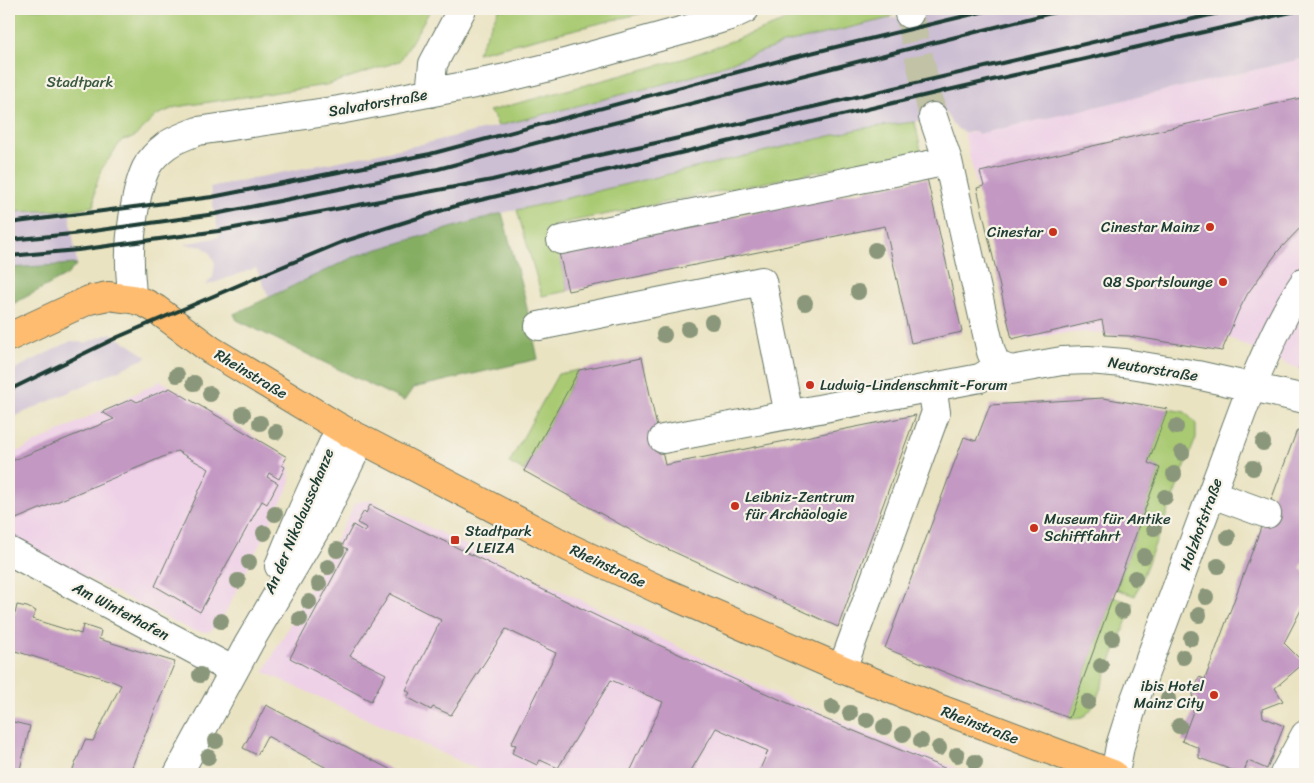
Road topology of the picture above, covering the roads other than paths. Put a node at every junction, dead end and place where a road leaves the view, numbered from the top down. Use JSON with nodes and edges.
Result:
{"nodes":[{"id":1,"x":462,"y":9,"type":"edge"},
{"id":2,"x":745,"y":9,"type":"edge"},
{"id":3,"x":430,"y":93,"type":"junction"},
{"id":4,"x":933,"y":117,"type":"tunnel mouth"},
{"id":5,"x":948,"y":161,"type":"junction"},
{"id":6,"x":561,"y":240,"type":"dead end"},
{"id":7,"x":1305,"y":281,"type":"edge"},
{"id":8,"x":132,"y":299,"type":"junction"},
{"id":9,"x":539,"y":326,"type":"dead end"},
{"id":10,"x":9,"y":337,"type":"edge"},
{"id":11,"x":1000,"y":366,"type":"junction"},
{"id":12,"x":932,"y":388,"type":"junction"},
{"id":13,"x":1251,"y":388,"type":"junction"},
{"id":14,"x":1305,"y":399,"type":"edge"},
{"id":15,"x":789,"y":415,"type":"junction"},
{"id":16,"x":351,"y":434,"type":"junction"},
{"id":17,"x":663,"y":439,"type":"dead end"},
{"id":18,"x":1212,"y":494,"type":"junction"},
{"id":19,"x":1266,"y":514,"type":"dead end"},
{"id":20,"x":9,"y":551,"type":"edge"},
{"id":21,"x":842,"y":669,"type":"junction"},
{"id":22,"x":228,"y":683,"type":"junction"},
{"id":23,"x":1305,"y":735,"type":"edge"},
{"id":24,"x":178,"y":774,"type":"edge"},
{"id":25,"x":1114,"y":774,"type":"edge"},
{"id":26,"x":1284,"y":774,"type":"edge"}],
"edges":[{"from":1,"to":3,"type":"street"},
{"from":2,"to":3,"type":"street","name":"Salvatorstraße"},
{"from":3,"to":8,"type":"street","name":"Salvatorstraße"},
{"from":4,"to":5,"type":"street"},
{"from":5,"to":6,"type":"street"},
{"from":5,"to":11,"type":"street"},
{"from":7,"to":13,"type":"street","name":"Holzhofstraße"},
{"from":8,"to":10,"type":"main road","name":"Rheinstraße"},
{"from":8,"to":16,"type":"main road","name":"Rheinstraße"},
{"from":9,"to":15,"type":"street"},
{"from":11,"to":12,"type":"street"},
{"from":11,"to":13,"type":"street","name":"Neutorstraße"},
{"from":12,"to":15,"type":"street"},
{"from":12,"to":21,"type":"street"},
{"from":13,"to":14,"type":"street","name":"Neutorstraße"},
{"from":13,"to":18,"type":"street","name":"Holzhofstraße"},
{"from":15,"to":17,"type":"street"},
{"from":16,"to":21,"type":"main road","name":"Rheinstraße"},
{"from":16,"to":22,"type":"street","name":"An der Nikolausschanze"},
{"from":18,"to":19,"type":"street"},
{"from":18,"to":25,"type":"street","name":"Holzhofstraße"},
{"from":20,"to":22,"type":"street","name":"Am Winterhafen"},
{"from":21,"to":25,"type":"main road","name":"Rheinstraße"},
{"from":22,"to":24,"type":"street","name":"An der Nikolausschanze"},
{"from":23,"to":26,"type":"street"}]}
